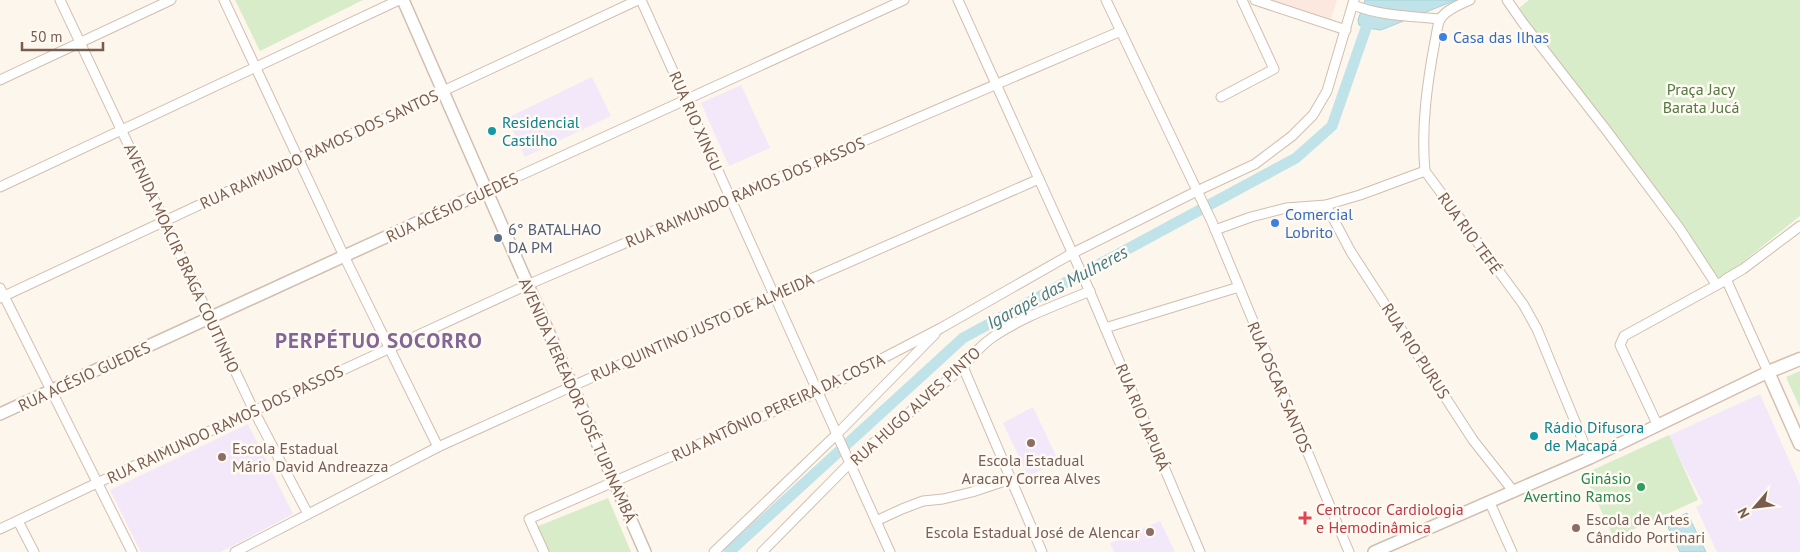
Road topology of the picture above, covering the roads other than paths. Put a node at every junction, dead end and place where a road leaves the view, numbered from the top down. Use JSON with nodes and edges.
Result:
{"nodes":[{"id":1,"x":60,"y":0,"type":"edge"},
{"id":2,"x":171,"y":0,"type":"edge"},
{"id":3,"x":224,"y":0,"type":"edge"},
{"id":4,"x":399,"y":0,"type":"edge"},
{"id":5,"x":403,"y":0,"type":"edge"},
{"id":6,"x":639,"y":0,"type":"edge"},
{"id":7,"x":904,"y":0,"type":"edge"},
{"id":8,"x":958,"y":0,"type":"edge"},
{"id":9,"x":1106,"y":0,"type":"edge"},
{"id":10,"x":1242,"y":0,"type":"edge"},
{"id":11,"x":1254,"y":0,"type":"edge"},
{"id":12,"x":1470,"y":0,"type":"edge"},
{"id":13,"x":1507,"y":0,"type":"edge"},
{"id":14,"x":1353,"y":2,"type":"edge"},
{"id":15,"x":1249,"y":14,"type":"junction"},
{"id":16,"x":1440,"y":18,"type":"junction"},
{"id":17,"x":1346,"y":30,"type":"junction"},
{"id":18,"x":1121,"y":31,"type":"junction"},
{"id":19,"x":80,"y":42,"type":"junction"},
{"id":20,"x":256,"y":67,"type":"junction"},
{"id":21,"x":0,"y":80,"type":"edge"},
{"id":22,"x":996,"y":85,"type":"junction"},
{"id":23,"x":443,"y":91,"type":"junction"},
{"id":24,"x":1221,"y":97,"type":"dead end"},
{"id":25,"x":686,"y":100,"type":"junction"},
{"id":26,"x":121,"y":130,"type":"junction"},
{"id":27,"x":298,"y":159,"type":"junction"},
{"id":28,"x":1425,"y":172,"type":"junction"},
{"id":29,"x":1039,"y":179,"type":"junction"},
{"id":30,"x":0,"y":187,"type":"edge"},
{"id":31,"x":1196,"y":190,"type":"junction"},
{"id":32,"x":486,"y":191,"type":"junction"},
{"id":33,"x":731,"y":199,"type":"junction"},
{"id":34,"x":1326,"y":205,"type":"junction"},
{"id":35,"x":164,"y":221,"type":"junction"},
{"id":36,"x":1213,"y":226,"type":"junction"},
{"id":37,"x":1800,"y":226,"type":"edge"},
{"id":38,"x":1073,"y":255,"type":"junction"},
{"id":39,"x":344,"y":256,"type":"junction"},
{"id":40,"x":1726,"y":280,"type":"junction"},
{"id":41,"x":1716,"y":284,"type":"junction"},
{"id":42,"x":527,"y":285,"type":"junction"},
{"id":43,"x":1088,"y":287,"type":"junction"},
{"id":44,"x":1239,"y":287,"type":"junction"},
{"id":45,"x":1,"y":294,"type":"edge"},
{"id":46,"x":774,"y":295,"type":"junction"},
{"id":47,"x":210,"y":318,"type":"junction"},
{"id":48,"x":941,"y":328,"type":"junction"},
{"id":49,"x":1105,"y":328,"type":"junction"},
{"id":50,"x":388,"y":349,"type":"junction"},
{"id":51,"x":1800,"y":359,"type":"edge"},
{"id":52,"x":963,"y":367,"type":"junction"},
{"id":53,"x":1768,"y":372,"type":"junction"},
{"id":54,"x":572,"y":386,"type":"junction"},
{"id":55,"x":51,"y":390,"type":"junction"},
{"id":56,"x":818,"y":392,"type":"junction"},
{"id":57,"x":254,"y":411,"type":"junction"},
{"id":58,"x":0,"y":414,"type":"edge"},
{"id":59,"x":1658,"y":426,"type":"junction"},
{"id":60,"x":837,"y":434,"type":"junction"},
{"id":61,"x":1800,"y":444,"type":"edge"},
{"id":62,"x":438,"y":447,"type":"junction"},
{"id":63,"x":1590,"y":458,"type":"junction"},
{"id":64,"x":849,"y":462,"type":"junction"},
{"id":65,"x":1011,"y":479,"type":"junction"},
{"id":66,"x":613,"y":482,"type":"junction"},
{"id":67,"x":97,"y":483,"type":"junction"},
{"id":68,"x":1514,"y":492,"type":"junction"},
{"id":69,"x":1490,"y":503,"type":"junction"},
{"id":70,"x":308,"y":514,"type":"junction"},
{"id":71,"x":18,"y":521,"type":"junction"},
{"id":72,"x":876,"y":521,"type":"junction"},
{"id":73,"x":0,"y":529,"type":"edge"},
{"id":74,"x":34,"y":552,"type":"edge"},
{"id":75,"x":132,"y":552,"type":"edge"},
{"id":76,"x":235,"y":552,"type":"edge"},
{"id":77,"x":544,"y":552,"type":"edge"},
{"id":78,"x":645,"y":552,"type":"edge"},
{"id":79,"x":714,"y":552,"type":"edge"},
{"id":80,"x":762,"y":552,"type":"edge"},
{"id":81,"x":890,"y":552,"type":"edge"},
{"id":82,"x":1042,"y":552,"type":"edge"},
{"id":83,"x":1200,"y":552,"type":"edge"},
{"id":84,"x":1349,"y":552,"type":"edge"},
{"id":85,"x":1374,"y":552,"type":"edge"},
{"id":86,"x":1512,"y":552,"type":"edge"}],
"edges":[{"from":1,"to":19,"type":"street","name":"AVENIDA MOACIR BRAGA COUTINHO"},
{"from":2,"to":19,"type":"street"},
{"from":3,"to":20,"type":"street"},
{"from":4,"to":20,"type":"street"},
{"from":5,"to":23,"type":"street","name":"AVENIDA VEREADOR JOSÉ TUPINAMBÁ"},
{"from":6,"to":23,"type":"street","name":"RUA RAIMUNDO RAMOS DOS SANTOS"},
{"from":6,"to":25,"type":"street","name":"RUA RIO XINGU"},
{"from":7,"to":25,"type":"street","name":"RUA ACÉSIO GUEDES"},
{"from":8,"to":22,"type":"street"},
{"from":9,"to":18,"type":"street"},
{"from":10,"to":15,"type":"street"},
{"from":11,"to":15,"type":"street"},
{"from":11,"to":17,"type":"street"},
{"from":12,"to":16,"type":"street"},
{"from":13,"to":41,"type":"street"},
{"from":14,"to":16,"type":"street"},
{"from":14,"to":17,"type":"street","name":"RUA ANTÔNIO PEREIRA DA COSTA"},
{"from":15,"to":24,"type":"street"},
{"from":16,"to":28,"type":"street"},
{"from":17,"to":31,"type":"street","name":"RUA ANTÔNIO PEREIRA DA COSTA"},
{"from":18,"to":22,"type":"street","name":"RUA RAIMUNDO RAMOS DOS PASSOS"},
{"from":18,"to":31,"type":"street"},
{"from":19,"to":21,"type":"street"},
{"from":19,"to":26,"type":"street","name":"AVENIDA MOACIR BRAGA COUTINHO"},
{"from":20,"to":26,"type":"street"},
{"from":20,"to":27,"type":"street"},
{"from":22,"to":29,"type":"street"},
{"from":22,"to":33,"type":"street","name":"RUA RAIMUNDO RAMOS DOS PASSOS"},
{"from":23,"to":27,"type":"street","name":"RUA RAIMUNDO RAMOS DOS SANTOS"},
{"from":23,"to":32,"type":"street","name":"AVENIDA VEREADOR JOSÉ TUPINAMBÁ"},
{"from":25,"to":32,"type":"street","name":"RUA ACÉSIO GUEDES"},
{"from":25,"to":33,"type":"street","name":"RUA RIO XINGU"},
{"from":26,"to":30,"type":"street"},
{"from":26,"to":35,"type":"street","name":"AVENIDA MOACIR BRAGA COUTINHO"},
{"from":27,"to":35,"type":"street","name":"RUA RAIMUNDO RAMOS DOS SANTOS"},
{"from":27,"to":39,"type":"street"},
{"from":28,"to":34,"type":"street"},
{"from":28,"to":63,"type":"street","name":"RUA RIO TEFÉ"},
{"from":29,"to":38,"type":"street"},
{"from":29,"to":46,"type":"street","name":"RUA QUINTINO JUSTO DE ALMEIDA"},
{"from":31,"to":36,"type":"street","name":"RUA OSCAR SANTOS"},
{"from":31,"to":38,"type":"street","name":"RUA ANTÔNIO PEREIRA DA COSTA"},
{"from":32,"to":39,"type":"street","name":"RUA ACÉSIO GUEDES"},
{"from":32,"to":42,"type":"street","name":"AVENIDA VEREADOR JOSÉ TUPINAMBÁ"},
{"from":33,"to":42,"type":"street","name":"RUA RAIMUNDO RAMOS DOS PASSOS"},
{"from":33,"to":46,"type":"street","name":"RUA RIO XINGU"},
{"from":34,"to":36,"type":"street"},
{"from":34,"to":68,"type":"street","name":"RUA RIO PURUS"},
{"from":35,"to":45,"type":"street","name":"RUA RAIMUNDO RAMOS DOS SANTOS"},
{"from":35,"to":47,"type":"street","name":"AVENIDA MOACIR BRAGA COUTINHO"},
{"from":36,"to":44,"type":"street","name":"RUA OSCAR SANTOS"},
{"from":37,"to":40,"type":"street"},
{"from":38,"to":43,"type":"street","name":"RUA RIO JAPURÁ"},
{"from":38,"to":48,"type":"street","name":"RUA ANTÔNIO PEREIRA DA COSTA"},
{"from":39,"to":47,"type":"street","name":"RUA ACÉSIO GUEDES"},
{"from":39,"to":50,"type":"street"},
{"from":40,"to":41,"type":"street"},
{"from":40,"to":53,"type":"street"},
{"from":41,"to":59,"type":"street"},
{"from":42,"to":50,"type":"street","name":"RUA RAIMUNDO RAMOS DOS PASSOS"},
{"from":42,"to":54,"type":"street","name":"AVENIDA VEREADOR JOSÉ TUPINAMBÁ"},
{"from":43,"to":49,"type":"street","name":"RUA RIO JAPURÁ"},
{"from":43,"to":52,"type":"street","name":"RUA HUGO ALVES PINTO"},
{"from":44,"to":49,"type":"street"},
{"from":44,"to":84,"type":"street","name":"RUA OSCAR SANTOS"},
{"from":45,"to":55,"type":"street"},
{"from":46,"to":54,"type":"street","name":"RUA QUINTINO JUSTO DE ALMEIDA"},
{"from":46,"to":56,"type":"street","name":"RUA RIO XINGU"},
{"from":47,"to":55,"type":"street","name":"RUA ACÉSIO GUEDES"},
{"from":47,"to":57,"type":"street","name":"AVENIDA MOACIR BRAGA COUTINHO"},
{"from":48,"to":56,"type":"street","name":"RUA ANTÔNIO PEREIRA DA COSTA"},
{"from":48,"to":60,"type":"street","name":"RUA HUGO ALVES PINTO"},
{"from":49,"to":83,"type":"street","name":"RUA RIO JAPURÁ"},
{"from":50,"to":57,"type":"street","name":"RUA RAIMUNDO RAMOS DOS PASSOS"},
{"from":50,"to":62,"type":"street"},
{"from":51,"to":53,"type":"main road"},
{"from":52,"to":64,"type":"street","name":"RUA HUGO ALVES PINTO"},
{"from":52,"to":65,"type":"street"},
{"from":53,"to":59,"type":"street"},
{"from":53,"to":61,"type":"main road"},
{"from":54,"to":62,"type":"street","name":"RUA QUINTINO JUSTO DE ALMEIDA"},
{"from":54,"to":66,"type":"street","name":"AVENIDA VEREADOR JOSÉ TUPINAMBÁ"},
{"from":55,"to":58,"type":"street","name":"RUA ACÉSIO GUEDES"},
{"from":55,"to":67,"type":"street"},
{"from":56,"to":60,"type":"street","name":"RUA RIO XINGU"},
{"from":56,"to":66,"type":"street","name":"RUA ANTÔNIO PEREIRA DA COSTA"},
{"from":57,"to":67,"type":"street","name":"RUA RAIMUNDO RAMOS DOS PASSOS"},
{"from":57,"to":70,"type":"street","name":"AVENIDA MOACIR BRAGA COUTINHO"},
{"from":59,"to":63,"type":"street"},
{"from":60,"to":64,"type":"street","name":"RUA RIO XINGU"},
{"from":60,"to":79,"type":"street","name":"RUA HUGO ALVES PINTO"},
{"from":62,"to":70,"type":"street","name":"RUA QUINTINO JUSTO DE ALMEIDA"},
{"from":63,"to":68,"type":"street"},
{"from":64,"to":72,"type":"street"},
{"from":64,"to":80,"type":"street","name":"RUA HUGO ALVES PINTO"},
{"from":65,"to":72,"type":"street"},
{"from":65,"to":82,"type":"street"},
{"from":66,"to":77,"type":"street","name":"RUA ANTÔNIO PEREIRA DA COSTA"},
{"from":66,"to":78,"type":"street","name":"AVENIDA VEREADOR JOSÉ TUPINAMBÁ"},
{"from":67,"to":71,"type":"street","name":"RUA RAIMUNDO RAMOS DOS PASSOS"},
{"from":67,"to":75,"type":"street"},
{"from":68,"to":69,"type":"street"},
{"from":69,"to":85,"type":"street"},
{"from":69,"to":86,"type":"street"},
{"from":70,"to":76,"type":"street","name":"RUA QUINTINO JUSTO DE ALMEIDA"},
{"from":71,"to":73,"type":"street","name":"RUA RAIMUNDO RAMOS DOS PASSOS"},
{"from":71,"to":74,"type":"street"},
{"from":72,"to":81,"type":"street"}]}
